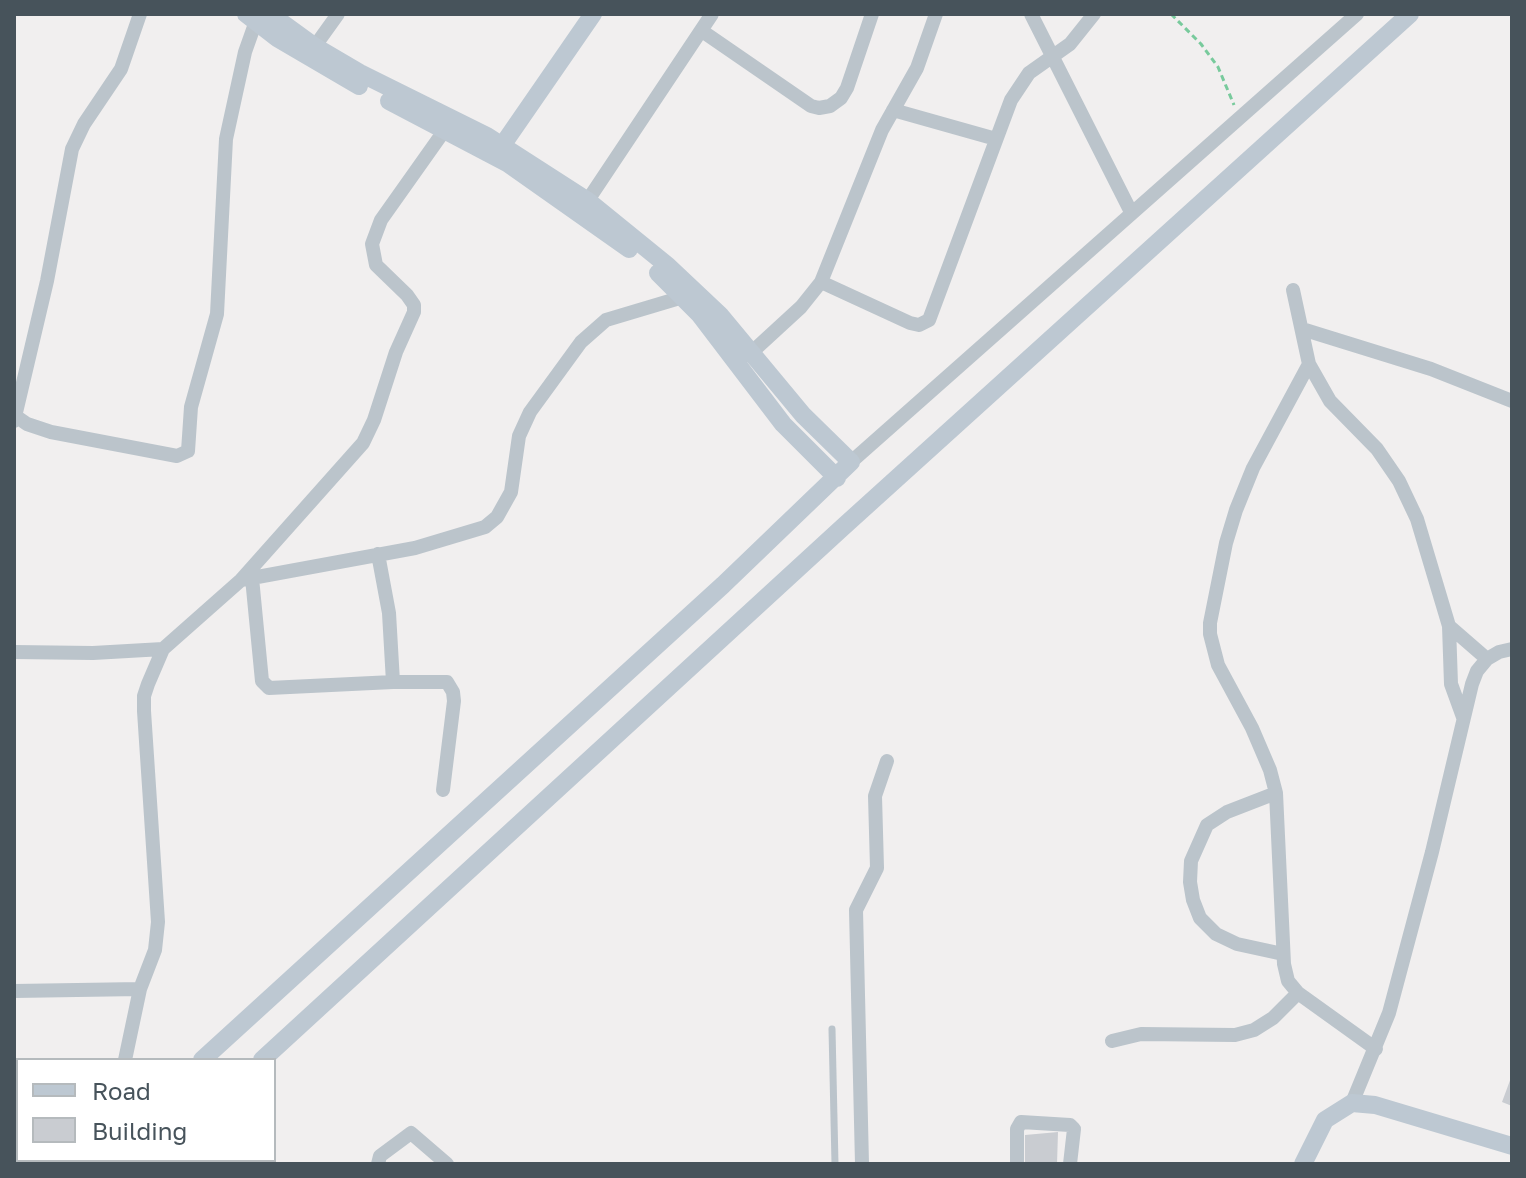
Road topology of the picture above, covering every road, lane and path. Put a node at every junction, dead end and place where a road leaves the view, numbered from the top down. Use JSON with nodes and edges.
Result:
{"nodes":[{"id":1,"x":140,"y":14,"type":"edge"},
{"id":2,"x":338,"y":14,"type":"edge"},
{"id":3,"x":593,"y":14,"type":"edge"},
{"id":4,"x":712,"y":14,"type":"edge"},
{"id":5,"x":872,"y":14,"type":"edge"},
{"id":6,"x":936,"y":14,"type":"edge"},
{"id":7,"x":1031,"y":14,"type":"edge"},
{"id":8,"x":1094,"y":14,"type":"edge"},
{"id":9,"x":1171,"y":14,"type":"edge"},
{"id":10,"x":1357,"y":14,"type":"edge"},
{"id":11,"x":1410,"y":14,"type":"edge"},
{"id":12,"x":257,"y":16,"type":"edge"},
{"id":13,"x":702,"y":31,"type":"junction"},
{"id":14,"x":311,"y":52,"type":"junction"},
{"id":15,"x":1054,"y":55,"type":"junction"},
{"id":16,"x":893,"y":110,"type":"junction"},
{"id":17,"x":1239,"y":118,"type":"junction"},
{"id":18,"x":449,"y":125,"type":"junction"},
{"id":19,"x":996,"y":139,"type":"junction"},
{"id":20,"x":499,"y":150,"type":"junction"},
{"id":21,"x":584,"y":207,"type":"junction"},
{"id":22,"x":1131,"y":212,"type":"junction"},
{"id":23,"x":821,"y":282,"type":"junction"},
{"id":24,"x":1293,"y":290,"type":"dead end"},
{"id":25,"x":683,"y":297,"type":"junction"},
{"id":26,"x":1302,"y":329,"type":"junction"},
{"id":27,"x":14,"y":342,"type":"edge"},
{"id":28,"x":31,"y":345,"type":"junction"},
{"id":29,"x":744,"y":356,"type":"junction"},
{"id":30,"x":1309,"y":364,"type":"junction"},
{"id":31,"x":1512,"y":401,"type":"edge"},
{"id":32,"x":800,"y":412,"type":"junction"},
{"id":33,"x":14,"y":415,"type":"edge"},
{"id":34,"x":14,"y":421,"type":"edge"},
{"id":35,"x":783,"y":424,"type":"junction"},
{"id":36,"x":851,"y":462,"type":"junction"},
{"id":37,"x":837,"y":478,"type":"junction"},
{"id":38,"x":378,"y":554,"type":"junction"},
{"id":39,"x":247,"y":579,"type":"junction"},
{"id":40,"x":1449,"y":626,"type":"junction"},
{"id":41,"x":163,"y":649,"type":"junction"},
{"id":42,"x":1512,"y":649,"type":"edge"},
{"id":43,"x":14,"y":652,"type":"edge"},
{"id":44,"x":1487,"y":659,"type":"junction"},
{"id":45,"x":393,"y":682,"type":"junction"},
{"id":46,"x":1463,"y":717,"type":"junction"},
{"id":47,"x":887,"y":761,"type":"dead end"},
{"id":48,"x":443,"y":790,"type":"dead end"},
{"id":49,"x":1276,"y":793,"type":"junction"},
{"id":50,"x":1283,"y":954,"type":"junction"},
{"id":51,"x":140,"y":989,"type":"junction"},
{"id":52,"x":14,"y":991,"type":"edge"},
{"id":53,"x":1298,"y":993,"type":"junction"},
{"id":54,"x":832,"y":1029,"type":"dead end"},
{"id":55,"x":1112,"y":1041,"type":"dead end"},
{"id":56,"x":1376,"y":1049,"type":"junction"},
{"id":57,"x":125,"y":1058,"type":"edge"},
{"id":58,"x":204,"y":1058,"type":"edge"},
{"id":59,"x":264,"y":1058,"type":"edge"},
{"id":60,"x":1352,"y":1103,"type":"junction"},
{"id":61,"x":1512,"y":1146,"type":"edge"},
{"id":62,"x":378,"y":1164,"type":"edge"},
{"id":63,"x":447,"y":1164,"type":"edge"},
{"id":64,"x":835,"y":1164,"type":"edge"},
{"id":65,"x":862,"y":1164,"type":"edge"},
{"id":66,"x":1017,"y":1164,"type":"edge"},
{"id":67,"x":1070,"y":1164,"type":"edge"},
{"id":68,"x":1303,"y":1164,"type":"edge"}],
"edges":[{"from":1,"to":28,"type":"street"},
{"from":2,"to":14,"type":"street"},
{"from":3,"to":20,"type":"street"},
{"from":4,"to":13,"type":"street"},
{"from":5,"to":13,"type":"street"},
{"from":6,"to":16,"type":"street"},
{"from":7,"to":15,"type":"street"},
{"from":8,"to":15,"type":"street"},
{"from":9,"to":17,"type":"path"},
{"from":10,"to":17,"type":"street"},
{"from":11,"to":59,"type":"street"},
{"from":12,"to":14,"type":"street"},
{"from":12,"to":33,"type":"street"},
{"from":13,"to":21,"type":"street"},
{"from":14,"to":18,"type":"street"},
{"from":15,"to":19,"type":"street"},
{"from":15,"to":22,"type":"street"},
{"from":16,"to":19,"type":"street"},
{"from":16,"to":23,"type":"street"},
{"from":17,"to":22,"type":"street"},
{"from":18,"to":20,"type":"street"},
{"from":18,"to":39,"type":"street"},
{"from":19,"to":23,"type":"street"},
{"from":20,"to":21,"type":"street"},
{"from":21,"to":25,"type":"street"},
{"from":21,"to":29,"type":"street"},
{"from":22,"to":36,"type":"street"},
{"from":23,"to":29,"type":"street"},
{"from":24,"to":26,"type":"street"},
{"from":25,"to":29,"type":"street"},
{"from":25,"to":38,"type":"street"},
{"from":26,"to":30,"type":"street"},
{"from":26,"to":31,"type":"street"},
{"from":27,"to":28,"type":"street"},
{"from":28,"to":33,"type":"street"},
{"from":29,"to":32,"type":"street"},
{"from":29,"to":35,"type":"street"},
{"from":30,"to":40,"type":"street"},
{"from":30,"to":49,"type":"street"},
{"from":32,"to":35,"type":"street"},
{"from":32,"to":36,"type":"street"},
{"from":33,"to":34,"type":"street"},
{"from":35,"to":37,"type":"street"},
{"from":36,"to":37,"type":"street"},
{"from":37,"to":58,"type":"street"},
{"from":38,"to":39,"type":"street"},
{"from":38,"to":45,"type":"street"},
{"from":39,"to":41,"type":"street"},
{"from":39,"to":45,"type":"street"},
{"from":40,"to":44,"type":"street"},
{"from":40,"to":46,"type":"street"},
{"from":41,"to":43,"type":"street"},
{"from":41,"to":51,"type":"street"},
{"from":42,"to":44,"type":"street"},
{"from":44,"to":46,"type":"street"},
{"from":45,"to":48,"type":"street"},
{"from":46,"to":56,"type":"street"},
{"from":47,"to":65,"type":"street"},
{"from":49,"to":50,"type":"street"},
{"from":49,"to":50,"type":"street"},
{"from":50,"to":53,"type":"street"},
{"from":51,"to":52,"type":"street"},
{"from":51,"to":57,"type":"street"},
{"from":53,"to":55,"type":"street"},
{"from":53,"to":56,"type":"street"},
{"from":54,"to":64,"type":"lane"},
{"from":56,"to":60,"type":"street"},
{"from":60,"to":61,"type":"street"},
{"from":60,"to":68,"type":"street"},
{"from":62,"to":63,"type":"street"},
{"from":66,"to":67,"type":"street"}]}
